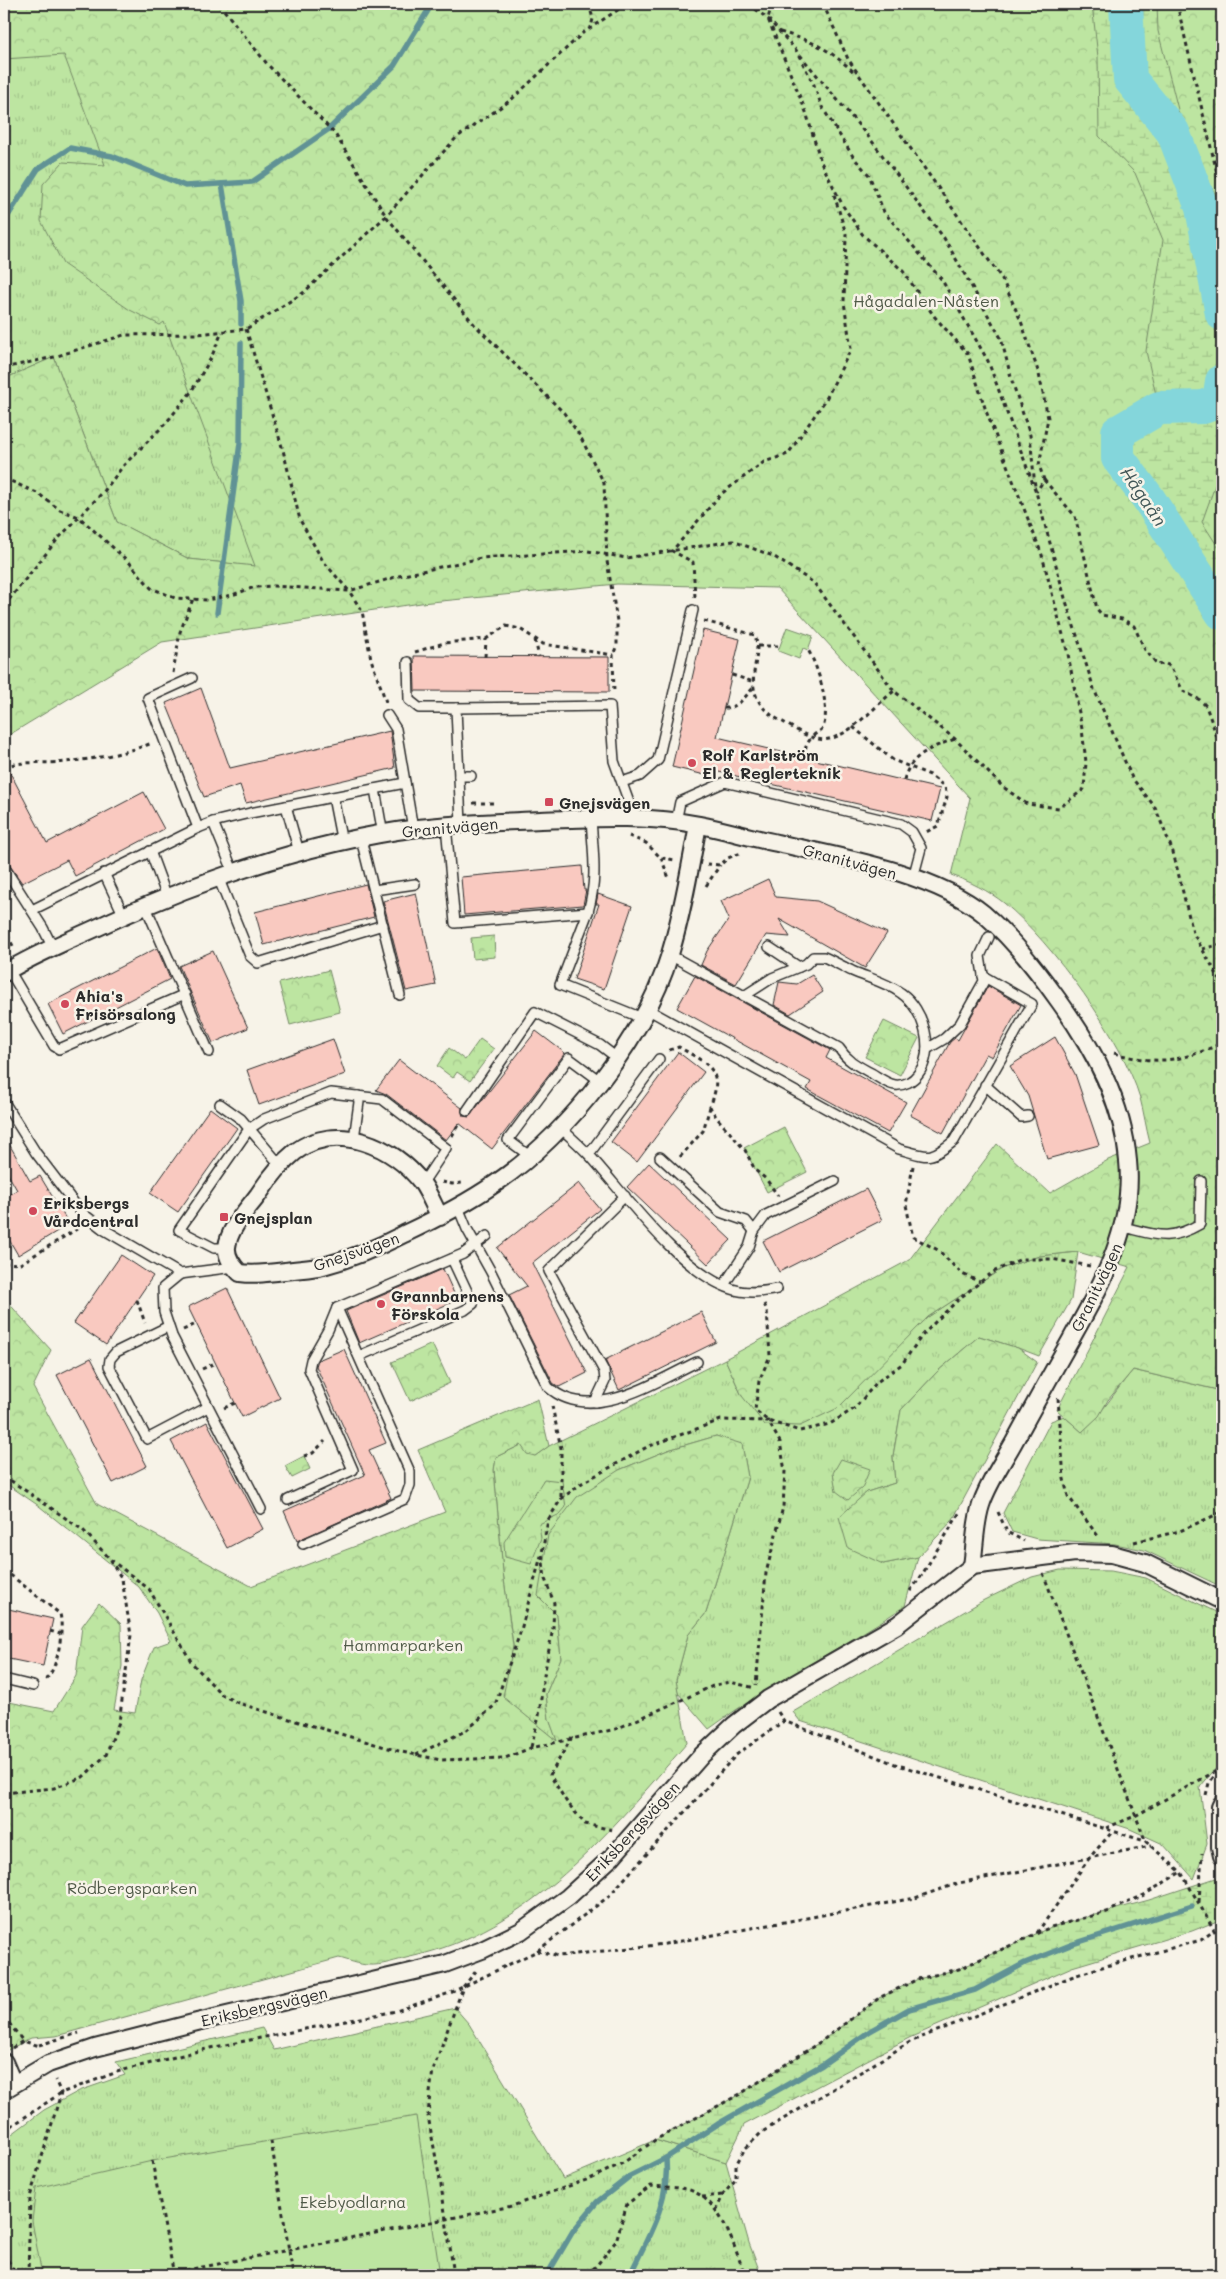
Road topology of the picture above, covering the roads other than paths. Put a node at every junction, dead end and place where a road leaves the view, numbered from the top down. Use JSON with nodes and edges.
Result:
{"nodes":[{"id":1,"x":692,"y":614,"type":"road end"},
{"id":2,"x":408,"y":662,"type":"road end"},
{"id":3,"x":192,"y":678,"type":"dead end"},
{"id":4,"x":456,"y":708,"type":"junction"},
{"id":5,"x":386,"y":715,"type":"dead end"},
{"id":6,"x":609,"y":774,"type":"dead end"},
{"id":7,"x":459,"y":776,"type":"junction"},
{"id":8,"x":471,"y":776,"type":"dead end"},
{"id":9,"x":620,"y":778,"type":"junction"},
{"id":10,"x":405,"y":783,"type":"junction"},
{"id":11,"x":375,"y":789,"type":"junction"},
{"id":12,"x":333,"y":797,"type":"junction"},
{"id":13,"x":286,"y":806,"type":"junction"},
{"id":14,"x":591,"y":818,"type":"junction"},
{"id":15,"x":635,"y":819,"type":"junction"},
{"id":16,"x":213,"y":822,"type":"junction"},
{"id":17,"x":676,"y":822,"type":"junction"},
{"id":18,"x":698,"y":824,"type":"junction"},
{"id":19,"x":453,"y":825,"type":"junction"},
{"id":20,"x":198,"y":828,"type":"junction"},
{"id":21,"x":413,"y":829,"type":"junction"},
{"id":22,"x":383,"y":835,"type":"junction"},
{"id":23,"x":361,"y":839,"type":"junction"},
{"id":24,"x":342,"y":842,"type":"junction"},
{"id":25,"x":150,"y":851,"type":"junction"},
{"id":26,"x":299,"y":852,"type":"junction"},
{"id":27,"x":4,"y":868,"type":"edge"},
{"id":28,"x":104,"y":873,"type":"junction"},
{"id":29,"x":226,"y":874,"type":"junction"},
{"id":30,"x":913,"y":878,"type":"junction"},
{"id":31,"x":415,"y":884,"type":"dead end"},
{"id":32,"x":374,"y":890,"type":"junction"},
{"id":33,"x":167,"y":897,"type":"junction"},
{"id":34,"x":146,"y":907,"type":"junction"},
{"id":35,"x":32,"y":910,"type":"junction"},
{"id":36,"x":588,"y":912,"type":"junction"},
{"id":37,"x":124,"y":916,"type":"junction"},
{"id":38,"x":382,"y":925,"type":"junction"},
{"id":39,"x":988,"y":937,"type":"dead end"},
{"id":40,"x":53,"y":948,"type":"junction"},
{"id":41,"x":769,"y":948,"type":"dead end"},
{"id":42,"x":670,"y":955,"type":"junction"},
{"id":43,"x":799,"y":967,"type":"junction"},
{"id":44,"x":11,"y":968,"type":"edge"},
{"id":45,"x":983,"y":976,"type":"junction"},
{"id":46,"x":184,"y":994,"type":"junction"},
{"id":47,"x":400,"y":995,"type":"dead end"},
{"id":48,"x":744,"y":996,"type":"junction"},
{"id":49,"x":645,"y":1014,"type":"junction"},
{"id":50,"x":927,"y":1050,"type":"junction"},
{"id":51,"x":209,"y":1052,"type":"dead end"},
{"id":52,"x":617,"y":1058,"type":"junction"},
{"id":53,"x":659,"y":1058,"type":"road end"},
{"id":54,"x":600,"y":1081,"type":"junction"},
{"id":55,"x":985,"y":1085,"type":"junction"},
{"id":56,"x":358,"y":1096,"type":"junction"},
{"id":57,"x":4,"y":1102,"type":"edge"},
{"id":58,"x":220,"y":1104,"type":"dead end"},
{"id":59,"x":467,"y":1111,"type":"dead end"},
{"id":60,"x":1028,"y":1116,"type":"dead end"},
{"id":61,"x":560,"y":1127,"type":"junction"},
{"id":62,"x":249,"y":1129,"type":"junction"},
{"id":63,"x":354,"y":1139,"type":"junction"},
{"id":64,"x":589,"y":1154,"type":"junction"},
{"id":65,"x":531,"y":1157,"type":"junction"},
{"id":66,"x":660,"y":1157,"type":"dead end"},
{"id":67,"x":281,"y":1166,"type":"junction"},
{"id":68,"x":425,"y":1178,"type":"junction"},
{"id":69,"x":835,"y":1181,"type":"dead end"},
{"id":70,"x":1201,"y":1181,"type":"dead end"},
{"id":71,"x":625,"y":1196,"type":"junction"},
{"id":72,"x":458,"y":1207,"type":"junction"},
{"id":73,"x":440,"y":1217,"type":"junction"},
{"id":74,"x":1124,"y":1226,"type":"junction"},
{"id":75,"x":754,"y":1231,"type":"junction"},
{"id":76,"x":487,"y":1236,"type":"dead end"},
{"id":77,"x":476,"y":1246,"type":"junction"},
{"id":78,"x":226,"y":1248,"type":"junction"},
{"id":79,"x":452,"y":1259,"type":"junction"},
{"id":80,"x":234,"y":1267,"type":"junction"},
{"id":81,"x":180,"y":1274,"type":"junction"},
{"id":82,"x":724,"y":1285,"type":"junction"},
{"id":83,"x":778,"y":1289,"type":"dead end"},
{"id":84,"x":336,"y":1308,"type":"junction"},
{"id":85,"x":169,"y":1326,"type":"junction"},
{"id":86,"x":358,"y":1356,"type":"junction"},
{"id":87,"x":697,"y":1362,"type":"dead end"},
{"id":88,"x":595,"y":1402,"type":"junction"},
{"id":89,"x":208,"y":1407,"type":"junction"},
{"id":90,"x":288,"y":1500,"type":"dead end"},
{"id":91,"x":262,"y":1509,"type":"dead end"},
{"id":92,"x":302,"y":1544,"type":"dead end"},
{"id":93,"x":972,"y":1566,"type":"junction"},
{"id":94,"x":1222,"y":1601,"type":"edge"},
{"id":95,"x":4,"y":1679,"type":"edge"},
{"id":96,"x":33,"y":1686,"type":"road end"},
{"id":97,"x":1222,"y":1803,"type":"edge"},
{"id":98,"x":1222,"y":1856,"type":"edge"},
{"id":99,"x":7,"y":2055,"type":"edge"},
{"id":100,"x":9,"y":2087,"type":"edge"}],
"edges":[{"from":1,"to":9,"type":"lane"},
{"from":2,"to":4,"type":"lane"},
{"from":3,"to":20,"type":"lane"},
{"from":4,"to":7,"type":"lane"},
{"from":4,"to":9,"type":"lane"},
{"from":5,"to":10,"type":"lane"},
{"from":6,"to":9,"type":"lane"},
{"from":7,"to":8,"type":"lane"},
{"from":7,"to":19,"type":"lane"},
{"from":9,"to":15,"type":"lane"},
{"from":10,"to":11,"type":"lane"},
{"from":10,"to":21,"type":"lane"},
{"from":11,"to":12,"type":"lane"},
{"from":11,"to":22,"type":"lane"},
{"from":12,"to":13,"type":"lane"},
{"from":12,"to":24,"type":"lane"},
{"from":13,"to":16,"type":"lane"},
{"from":13,"to":26,"type":"lane"},
{"from":14,"to":15,"type":"street","name":"Granitvägen"},
{"from":14,"to":19,"type":"street","name":"Granitvägen"},
{"from":14,"to":36,"type":"lane"},
{"from":15,"to":17,"type":"street","name":"Granitvägen"},
{"from":16,"to":20,"type":"lane"},
{"from":16,"to":29,"type":"lane"},
{"from":17,"to":18,"type":"street","name":"Granitvägen"},
{"from":17,"to":30,"type":"lane"},
{"from":18,"to":30,"type":"street","name":"Granitvägen"},
{"from":18,"to":42,"type":"street","name":"Gnejsvägen"},
{"from":19,"to":21,"type":"street","name":"Granitvägen"},
{"from":19,"to":36,"type":"lane"},
{"from":20,"to":25,"type":"lane"},
{"from":21,"to":22,"type":"street","name":"Granitvägen"},
{"from":22,"to":23,"type":"street","name":"Granitvägen"},
{"from":23,"to":24,"type":"street","name":"Granitvägen"},
{"from":23,"to":32,"type":"lane"},
{"from":24,"to":26,"type":"street","name":"Granitvägen"},
{"from":25,"to":28,"type":"lane"},
{"from":25,"to":33,"type":"lane"},
{"from":26,"to":29,"type":"street","name":"Granitvägen"},
{"from":27,"to":35,"type":"lane"},
{"from":28,"to":35,"type":"lane"},
{"from":28,"to":37,"type":"lane"},
{"from":29,"to":33,"type":"street","name":"Granitvägen"},
{"from":29,"to":38,"type":"lane"},
{"from":30,"to":74,"type":"street","name":"Granitvägen"},
{"from":31,"to":32,"type":"lane"},
{"from":32,"to":38,"type":"lane"},
{"from":33,"to":34,"type":"street","name":"Granitvägen"},
{"from":34,"to":37,"type":"street","name":"Granitvägen"},
{"from":34,"to":46,"type":"lane"},
{"from":35,"to":40,"type":"lane"},
{"from":36,"to":49,"type":"lane"},
{"from":37,"to":40,"type":"street","name":"Granitvägen"},
{"from":38,"to":47,"type":"lane"},
{"from":39,"to":45,"type":"lane"},
{"from":40,"to":44,"type":"street","name":"Granitvägen"},
{"from":41,"to":43,"type":"lane"},
{"from":42,"to":48,"type":"lane"},
{"from":42,"to":49,"type":"street","name":"Gnejsvägen"},
{"from":43,"to":48,"type":"lane"},
{"from":43,"to":50,"type":"lane"},
{"from":44,"to":46,"type":"lane"},
{"from":45,"to":50,"type":"lane"},
{"from":45,"to":55,"type":"lane"},
{"from":46,"to":51,"type":"lane"},
{"from":48,"to":50,"type":"lane"},
{"from":49,"to":52,"type":"street","name":"Gnejsvägen"},
{"from":49,"to":55,"type":"lane"},
{"from":52,"to":54,"type":"street","name":"Gnejsvägen"},
{"from":52,"to":59,"type":"lane"},
{"from":53,"to":64,"type":"lane"},
{"from":54,"to":61,"type":"street","name":"Gnejsvägen"},
{"from":54,"to":65,"type":"lane"},
{"from":55,"to":60,"type":"lane"},
{"from":56,"to":62,"type":"lane"},
{"from":56,"to":63,"type":"lane"},
{"from":56,"to":68,"type":"lane"},
{"from":57,"to":81,"type":"lane"},
{"from":58,"to":62,"type":"lane"},
{"from":61,"to":64,"type":"lane"},
{"from":61,"to":65,"type":"street","name":"Gnejsvägen"},
{"from":62,"to":67,"type":"lane"},
{"from":62,"to":78,"type":"lane"},
{"from":63,"to":67,"type":"street"},
{"from":63,"to":68,"type":"street"},
{"from":64,"to":71,"type":"lane"},
{"from":65,"to":72,"type":"street","name":"Gnejsvägen"},
{"from":66,"to":75,"type":"lane"},
{"from":67,"to":78,"type":"street"},
{"from":68,"to":73,"type":"street"},
{"from":69,"to":75,"type":"lane"},
{"from":70,"to":74,"type":"lane"},
{"from":71,"to":82,"type":"lane"},
{"from":71,"to":88,"type":"lane"},
{"from":72,"to":73,"type":"street","name":"Gnejsvägen"},
{"from":72,"to":77,"type":"lane"},
{"from":73,"to":80,"type":"street","name":"Gnejsvägen"},
{"from":74,"to":93,"type":"street","name":"Granitvägen"},
{"from":75,"to":82,"type":"lane"},
{"from":76,"to":77,"type":"lane"},
{"from":77,"to":79,"type":"lane"},
{"from":77,"to":88,"type":"lane"},
{"from":78,"to":80,"type":"street"},
{"from":79,"to":84,"type":"lane"},
{"from":79,"to":86,"type":"lane"},
{"from":80,"to":81,"type":"lane"},
{"from":81,"to":85,"type":"lane"},
{"from":82,"to":83,"type":"lane"},
{"from":84,"to":86,"type":"lane"},
{"from":84,"to":90,"type":"lane"},
{"from":85,"to":89,"type":"lane"},
{"from":85,"to":89,"type":"lane"},
{"from":86,"to":92,"type":"lane"},
{"from":87,"to":88,"type":"lane"},
{"from":89,"to":91,"type":"lane"},
{"from":93,"to":94,"type":"street"},
{"from":93,"to":100,"type":"street","name":"Eriksbergsvägen"},
{"from":95,"to":96,"type":"lane"},
{"from":97,"to":98,"type":"street"},
{"from":99,"to":100,"type":"street"}]}
